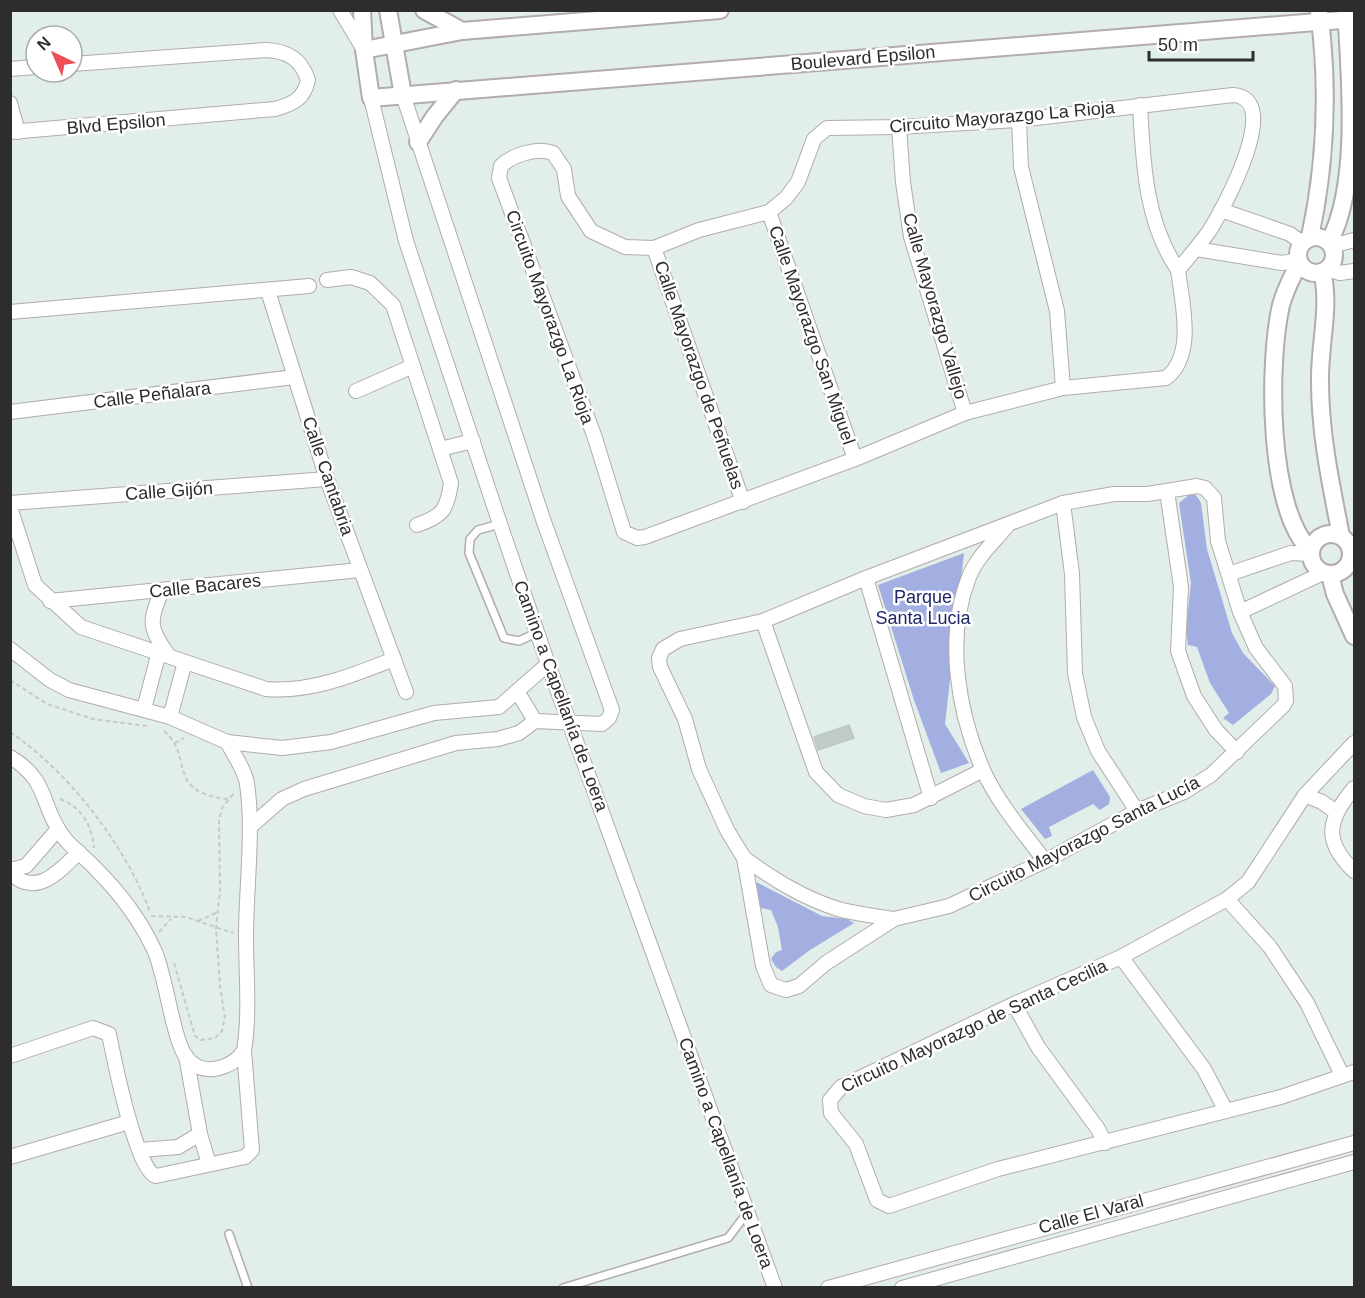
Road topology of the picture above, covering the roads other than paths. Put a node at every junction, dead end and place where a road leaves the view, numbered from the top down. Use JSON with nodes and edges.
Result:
{"nodes":[{"id":1,"x":340,"y":10,"type":"edge"},
{"id":2,"x":362,"y":10,"type":"edge"},
{"id":3,"x":388,"y":10,"type":"edge"},
{"id":4,"x":423,"y":10,"type":"edge"},
{"id":5,"x":720,"y":10,"type":"edge"},
{"id":6,"x":1320,"y":16,"type":"edge"},
{"id":7,"x":1349,"y":16,"type":"edge"},
{"id":8,"x":462,"y":31,"type":"junction"},
{"id":9,"x":394,"y":43,"type":"junction"},
{"id":10,"x":364,"y":50,"type":"junction"},
{"id":11,"x":84,"y":63,"type":"edge"},
{"id":12,"x":456,"y":90,"type":"junction"},
{"id":13,"x":402,"y":94,"type":"junction"},
{"id":14,"x":371,"y":98,"type":"junction"},
{"id":15,"x":10,"y":103,"type":"edge"},
{"id":16,"x":1140,"y":105,"type":"junction"},
{"id":17,"x":1019,"y":120,"type":"junction"},
{"id":18,"x":899,"y":127,"type":"junction"},
{"id":19,"x":14,"y":132,"type":"edge"},
{"id":20,"x":418,"y":142,"type":"junction"},
{"id":21,"x":1221,"y":210,"type":"junction"},
{"id":22,"x":769,"y":212,"type":"junction"},
{"id":23,"x":1306,"y":240,"type":"junction"},
{"id":24,"x":1354,"y":240,"type":"edge"},
{"id":25,"x":1330,"y":244,"type":"junction"},
{"id":26,"x":654,"y":248,"type":"junction"},
{"id":27,"x":1196,"y":249,"type":"junction"},
{"id":28,"x":1299,"y":261,"type":"junction"},
{"id":29,"x":1178,"y":270,"type":"junction"},
{"id":30,"x":1324,"y":270,"type":"junction"},
{"id":31,"x":1354,"y":271,"type":"edge"},
{"id":32,"x":327,"y":280,"type":"dead end"},
{"id":33,"x":309,"y":286,"type":"dead end"},
{"id":34,"x":268,"y":291,"type":"junction"},
{"id":35,"x":10,"y":312,"type":"edge"},
{"id":36,"x":413,"y":366,"type":"junction"},
{"id":37,"x":294,"y":377,"type":"junction"},
{"id":38,"x":1063,"y":388,"type":"junction"},
{"id":39,"x":356,"y":391,"type":"dead end"},
{"id":40,"x":10,"y":412,"type":"edge"},
{"id":41,"x":965,"y":413,"type":"junction"},
{"id":42,"x":472,"y":441,"type":"junction"},
{"id":43,"x":440,"y":449,"type":"junction"},
{"id":44,"x":855,"y":459,"type":"junction"},
{"id":45,"x":327,"y":479,"type":"junction"},
{"id":46,"x":1167,"y":491,"type":"junction"},
{"id":47,"x":743,"y":502,"type":"junction"},
{"id":48,"x":1063,"y":503,"type":"junction"},
{"id":49,"x":10,"y":505,"type":"edge"},
{"id":50,"x":500,"y":524,"type":"junction"},
{"id":51,"x":1008,"y":524,"type":"junction"},
{"id":52,"x":417,"y":525,"type":"dead end"},
{"id":53,"x":1341,"y":536,"type":"junction"},
{"id":54,"x":1311,"y":552,"type":"junction"},
{"id":55,"x":1353,"y":563,"type":"edge"},
{"id":56,"x":360,"y":570,"type":"junction"},
{"id":57,"x":1229,"y":574,"type":"junction"},
{"id":58,"x":1327,"y":574,"type":"junction"},
{"id":59,"x":866,"y":578,"type":"junction"},
{"id":60,"x":162,"y":590,"type":"junction"},
{"id":61,"x":50,"y":601,"type":"junction"},
{"id":62,"x":1240,"y":612,"type":"junction"},
{"id":63,"x":763,"y":621,"type":"junction"},
{"id":64,"x":538,"y":632,"type":"junction"},
{"id":65,"x":1354,"y":636,"type":"edge"},
{"id":66,"x":11,"y":649,"type":"edge"},
{"id":67,"x":164,"y":654,"type":"junction"},
{"id":68,"x":394,"y":659,"type":"junction"},
{"id":69,"x":185,"y":662,"type":"junction"},
{"id":70,"x":548,"y":663,"type":"junction"},
{"id":71,"x":517,"y":691,"type":"junction"},
{"id":72,"x":406,"y":692,"type":"dead end"},
{"id":73,"x":144,"y":710,"type":"junction"},
{"id":74,"x":170,"y":717,"type":"junction"},
{"id":75,"x":535,"y":722,"type":"junction"},
{"id":76,"x":571,"y":725,"type":"junction"},
{"id":77,"x":227,"y":742,"type":"junction"},
{"id":78,"x":1354,"y":743,"type":"edge"},
{"id":79,"x":1237,"y":752,"type":"junction"},
{"id":80,"x":10,"y":757,"type":"edge"},
{"id":81,"x":983,"y":770,"type":"junction"},
{"id":82,"x":1354,"y":788,"type":"edge"},
{"id":83,"x":1305,"y":795,"type":"junction"},
{"id":84,"x":931,"y":798,"type":"junction"},
{"id":85,"x":1137,"y":812,"type":"junction"},
{"id":86,"x":1336,"y":812,"type":"junction"},
{"id":87,"x":250,"y":827,"type":"junction"},
{"id":88,"x":58,"y":829,"type":"junction"},
{"id":89,"x":79,"y":852,"type":"junction"},
{"id":90,"x":744,"y":858,"type":"junction"},
{"id":91,"x":1045,"y":861,"type":"junction"},
{"id":92,"x":10,"y":871,"type":"edge"},
{"id":93,"x":1354,"y":871,"type":"edge"},
{"id":94,"x":1227,"y":899,"type":"junction"},
{"id":95,"x":894,"y":919,"type":"junction"},
{"id":96,"x":1121,"y":957,"type":"junction"},
{"id":97,"x":1014,"y":1004,"type":"junction"},
{"id":98,"x":244,"y":1052,"type":"junction"},
{"id":99,"x":10,"y":1056,"type":"edge"},
{"id":100,"x":186,"y":1056,"type":"junction"},
{"id":101,"x":1348,"y":1074,"type":"edge"},
{"id":102,"x":1226,"y":1111,"type":"junction"},
{"id":103,"x":129,"y":1122,"type":"junction"},
{"id":104,"x":200,"y":1134,"type":"junction"},
{"id":105,"x":1105,"y":1143,"type":"junction"},
{"id":106,"x":1354,"y":1143,"type":"edge"},
{"id":107,"x":140,"y":1150,"type":"junction"},
{"id":108,"x":10,"y":1157,"type":"edge"},
{"id":109,"x":1354,"y":1162,"type":"edge"},
{"id":110,"x":209,"y":1164,"type":"junction"},
{"id":111,"x":749,"y":1212,"type":"junction"},
{"id":112,"x":230,"y":1234,"type":"dead end"},
{"id":113,"x":248,"y":1287,"type":"edge"},
{"id":114,"x":563,"y":1287,"type":"edge"},
{"id":115,"x":775,"y":1287,"type":"edge"},
{"id":116,"x":828,"y":1287,"type":"edge"},
{"id":117,"x":902,"y":1287,"type":"edge"}],
"edges":[{"from":1,"to":10,"type":"street"},
{"from":2,"to":10,"type":"street"},
{"from":3,"to":9,"type":"street"},
{"from":4,"to":8,"type":"street"},
{"from":5,"to":8,"type":"street"},
{"from":6,"to":7,"type":"street","name":"Boulevard Epsilon"},
{"from":6,"to":12,"type":"street","name":"Boulevard Epsilon"},
{"from":6,"to":23,"type":"street"},
{"from":7,"to":25,"type":"street"},
{"from":8,"to":9,"type":"street"},
{"from":9,"to":10,"type":"street"},
{"from":9,"to":13,"type":"street"},
{"from":10,"to":14,"type":"street"},
{"from":11,"to":19,"type":"street","name":"Blvd Epsilon"},
{"from":12,"to":13,"type":"street","name":"Boulevard Epsilon"},
{"from":12,"to":20,"type":"street"},
{"from":13,"to":14,"type":"street","name":"Boulevard Epsilon"},
{"from":13,"to":20,"type":"street"},
{"from":14,"to":42,"type":"street","name":"Camino a Capellanía de Loera"},
{"from":15,"to":19,"type":"street"},
{"from":16,"to":17,"type":"street","name":"Circuito Mayorazgo La Rioja"},
{"from":16,"to":21,"type":"street","name":"Circuito Mayorazgo La Rioja"},
{"from":16,"to":29,"type":"street","name":"Circuito Mayorazgo La Rioja"},
{"from":17,"to":18,"type":"street","name":"Circuito Mayorazgo La Rioja"},
{"from":17,"to":38,"type":"street"},
{"from":18,"to":22,"type":"street","name":"Circuito Mayorazgo La Rioja"},
{"from":18,"to":41,"type":"street","name":"Calle Mayorazgo Vallejo"},
{"from":20,"to":76,"type":"street"},
{"from":21,"to":23,"type":"street"},
{"from":21,"to":27,"type":"street","name":"Circuito Mayorazgo La Rioja"},
{"from":22,"to":26,"type":"street","name":"Circuito Mayorazgo La Rioja"},
{"from":22,"to":44,"type":"street","name":"Calle Mayorazgo San Miguel"},
{"from":23,"to":25,"type":"street"},
{"from":23,"to":28,"type":"street"},
{"from":24,"to":25,"type":"street"},
{"from":25,"to":30,"type":"street"},
{"from":26,"to":47,"type":"street","name":"Calle Mayorazgo de Peñuelas"},
{"from":26,"to":47,"type":"street","name":"Circuito Mayorazgo La Rioja"},
{"from":27,"to":28,"type":"street"},
{"from":27,"to":29,"type":"street","name":"Circuito Mayorazgo La Rioja"},
{"from":28,"to":30,"type":"street"},
{"from":28,"to":54,"type":"street"},
{"from":29,"to":38,"type":"street","name":"Circuito Mayorazgo La Rioja"},
{"from":30,"to":31,"type":"street"},
{"from":30,"to":53,"type":"street"},
{"from":32,"to":36,"type":"street"},
{"from":33,"to":34,"type":"street"},
{"from":34,"to":35,"type":"street"},
{"from":34,"to":37,"type":"street","name":"Calle Cantabria"},
{"from":36,"to":39,"type":"street"},
{"from":36,"to":43,"type":"street"},
{"from":37,"to":40,"type":"street","name":"Calle Peñalara"},
{"from":37,"to":45,"type":"street","name":"Calle Cantabria"},
{"from":38,"to":41,"type":"street","name":"Circuito Mayorazgo La Rioja"},
{"from":41,"to":44,"type":"street","name":"Circuito Mayorazgo La Rioja"},
{"from":42,"to":43,"type":"street"},
{"from":42,"to":50,"type":"street","name":"Camino a Capellanía de Loera"},
{"from":43,"to":52,"type":"street"},
{"from":44,"to":47,"type":"street","name":"Circuito Mayorazgo La Rioja"},
{"from":45,"to":49,"type":"street","name":"Calle Gijón"},
{"from":45,"to":56,"type":"street","name":"Calle Cantabria"},
{"from":46,"to":48,"type":"street","name":"Circuito Mayorazgo Santa Lucía"},
{"from":46,"to":57,"type":"street","name":"Circuito Mayorazgo Santa Lucía"},
{"from":46,"to":79,"type":"street"},
{"from":48,"to":51,"type":"street","name":"Circuito Mayorazgo Santa Lucía"},
{"from":48,"to":85,"type":"street"},
{"from":49,"to":61,"type":"street"},
{"from":50,"to":64,"type":"street","name":"Camino a Capellanía de Loera"},
{"from":50,"to":64,"type":"lane"},
{"from":51,"to":59,"type":"street","name":"Circuito Mayorazgo Santa Lucía"},
{"from":51,"to":81,"type":"street"},
{"from":53,"to":54,"type":"street"},
{"from":53,"to":55,"type":"street"},
{"from":54,"to":57,"type":"street"},
{"from":54,"to":58,"type":"street"},
{"from":55,"to":58,"type":"street"},
{"from":56,"to":60,"type":"street","name":"Calle Bacares"},
{"from":56,"to":68,"type":"street","name":"Calle Cantabria"},
{"from":57,"to":62,"type":"street","name":"Circuito Mayorazgo Santa Lucía"},
{"from":58,"to":62,"type":"street"},
{"from":58,"to":65,"type":"street"},
{"from":59,"to":63,"type":"street","name":"Circuito Mayorazgo Santa Lucía"},
{"from":59,"to":84,"type":"street"},
{"from":60,"to":61,"type":"street","name":"Calle Bacares"},
{"from":60,"to":67,"type":"street"},
{"from":61,"to":67,"type":"street"},
{"from":62,"to":79,"type":"street","name":"Circuito Mayorazgo Santa Lucía"},
{"from":63,"to":84,"type":"street"},
{"from":63,"to":90,"type":"street","name":"Circuito Mayorazgo Santa Lucía"},
{"from":64,"to":70,"type":"street","name":"Camino a Capellanía de Loera"},
{"from":66,"to":73,"type":"street"},
{"from":67,"to":69,"type":"street"},
{"from":67,"to":73,"type":"street"},
{"from":68,"to":69,"type":"street"},
{"from":68,"to":72,"type":"street","name":"Calle Cantabria"},
{"from":69,"to":74,"type":"street"},
{"from":70,"to":71,"type":"street"},
{"from":70,"to":76,"type":"street","name":"Camino a Capellanía de Loera"},
{"from":71,"to":75,"type":"street"},
{"from":71,"to":77,"type":"street"},
{"from":73,"to":74,"type":"street"},
{"from":74,"to":77,"type":"street"},
{"from":75,"to":76,"type":"street"},
{"from":75,"to":87,"type":"street"},
{"from":76,"to":111,"type":"street","name":"Camino a Capellanía de Loera"},
{"from":77,"to":87,"type":"street"},
{"from":78,"to":83,"type":"street","name":"Circuito Mayorazgo de Santa Cecilia"},
{"from":79,"to":85,"type":"street","name":"Circuito Mayorazgo Santa Lucía"},
{"from":80,"to":88,"type":"street"},
{"from":81,"to":84,"type":"street"},
{"from":81,"to":91,"type":"street"},
{"from":82,"to":86,"type":"street"},
{"from":83,"to":86,"type":"street"},
{"from":83,"to":94,"type":"street","name":"Circuito Mayorazgo de Santa Cecilia"},
{"from":85,"to":91,"type":"street","name":"Circuito Mayorazgo Santa Lucía"},
{"from":86,"to":93,"type":"street"},
{"from":87,"to":98,"type":"street"},
{"from":88,"to":89,"type":"street"},
{"from":88,"to":92,"type":"street"},
{"from":89,"to":92,"type":"street"},
{"from":89,"to":100,"type":"street"},
{"from":90,"to":95,"type":"street","name":"Circuito Mayorazgo Santa Lucía"},
{"from":90,"to":95,"type":"street","name":"Circuito Mayorazgo Santa Lucía"},
{"from":91,"to":95,"type":"street","name":"Circuito Mayorazgo Santa Lucía"},
{"from":94,"to":96,"type":"street","name":"Circuito Mayorazgo de Santa Cecilia"},
{"from":94,"to":101,"type":"street"},
{"from":96,"to":97,"type":"street","name":"Circuito Mayorazgo de Santa Cecilia"},
{"from":96,"to":102,"type":"street"},
{"from":97,"to":105,"type":"street"},
{"from":97,"to":105,"type":"street","name":"Circuito Mayorazgo de Santa Cecilia"},
{"from":98,"to":100,"type":"street"},
{"from":98,"to":110,"type":"street"},
{"from":99,"to":103,"type":"street"},
{"from":100,"to":104,"type":"street"},
{"from":101,"to":102,"type":"street","name":"Circuito Mayorazgo de Santa Cecilia"},
{"from":102,"to":105,"type":"street","name":"Circuito Mayorazgo de Santa Cecilia"},
{"from":103,"to":107,"type":"street"},
{"from":103,"to":108,"type":"street"},
{"from":104,"to":107,"type":"street"},
{"from":104,"to":110,"type":"street"},
{"from":106,"to":116,"type":"street","name":"Calle El Varal"},
{"from":107,"to":110,"type":"street"},
{"from":109,"to":117,"type":"street"},
{"from":111,"to":114,"type":"lane"},
{"from":111,"to":115,"type":"street","name":"Camino a Capellanía de Loera"},
{"from":112,"to":113,"type":"lane"}]}
